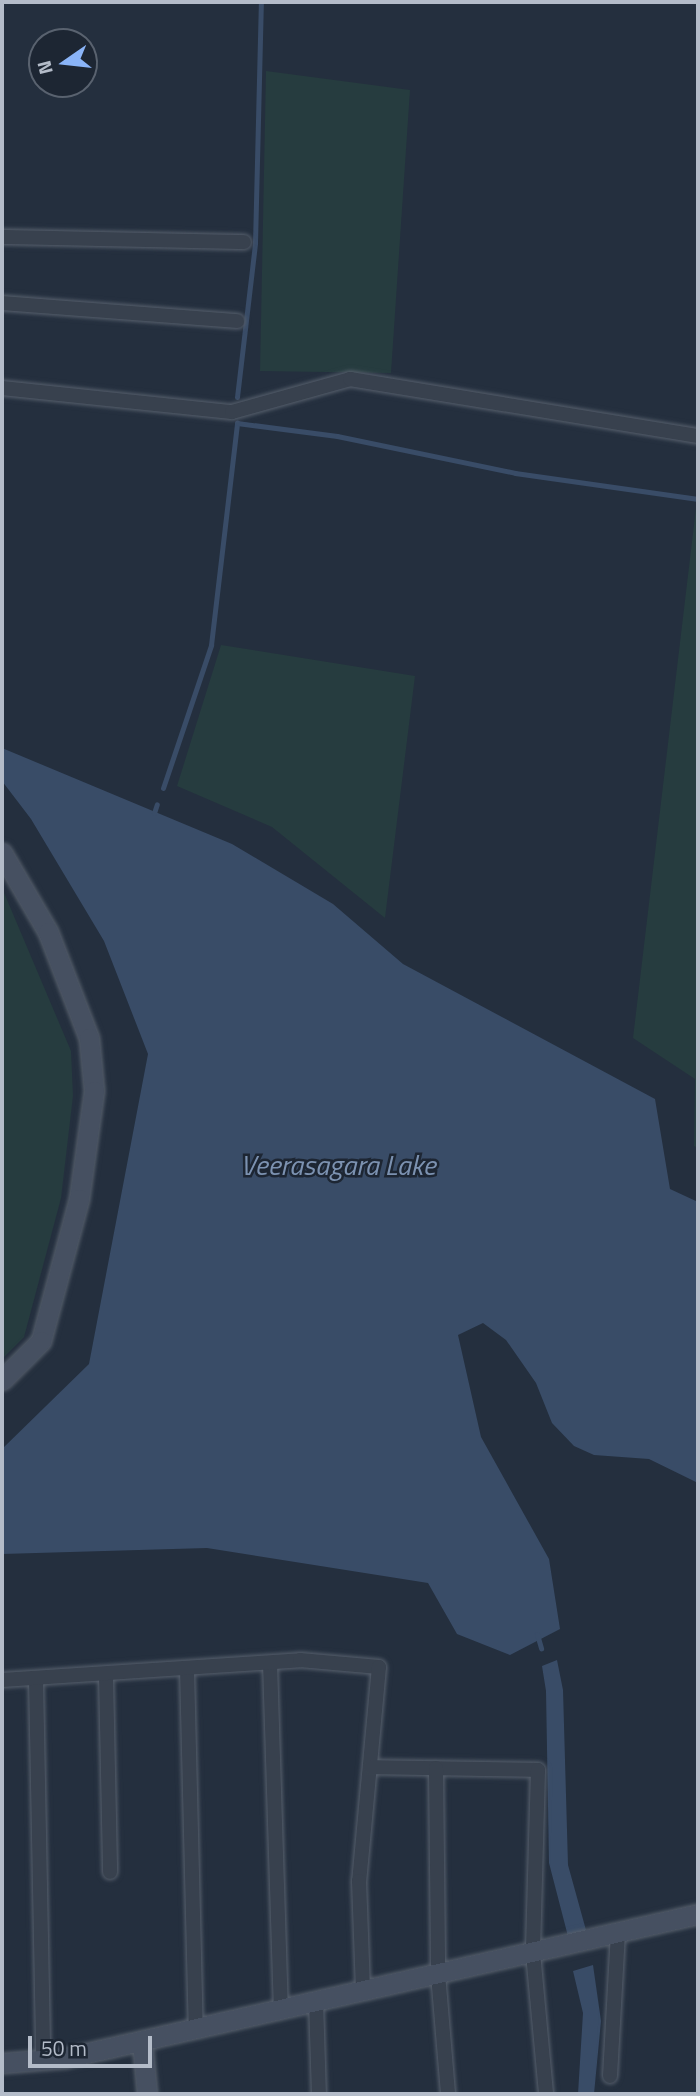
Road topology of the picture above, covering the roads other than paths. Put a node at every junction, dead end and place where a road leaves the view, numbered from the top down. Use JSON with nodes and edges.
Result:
{"nodes":[{"id":1,"x":2,"y":237,"type":"edge"},
{"id":2,"x":244,"y":242,"type":"dead end"},
{"id":3,"x":2,"y":303,"type":"edge"},
{"id":4,"x":237,"y":321,"type":"dead end"},
{"id":5,"x":2,"y":388,"type":"edge"},
{"id":6,"x":698,"y":436,"type":"edge"},
{"id":7,"x":2,"y":853,"type":"edge"},
{"id":8,"x":2,"y":1380,"type":"edge"},
{"id":9,"x":270,"y":1662,"type":"junction"},
{"id":10,"x":187,"y":1669,"type":"junction"},
{"id":11,"x":106,"y":1676,"type":"junction"},
{"id":12,"x":36,"y":1679,"type":"junction"},
{"id":13,"x":2,"y":1680,"type":"edge"},
{"id":14,"x":370,"y":1767,"type":"junction"},
{"id":15,"x":436,"y":1768,"type":"junction"},
{"id":16,"x":110,"y":1872,"type":"dead end"},
{"id":17,"x":698,"y":1914,"type":"edge"},
{"id":18,"x":618,"y":1933,"type":"junction"},
{"id":19,"x":533,"y":1952,"type":"junction"},
{"id":20,"x":438,"y":1974,"type":"junction"},
{"id":21,"x":363,"y":1991,"type":"junction"},
{"id":22,"x":316,"y":2001,"type":"junction"},
{"id":23,"x":281,"y":2009,"type":"junction"},
{"id":24,"x":196,"y":2029,"type":"junction"},
{"id":25,"x":142,"y":2040,"type":"junction"},
{"id":26,"x":43,"y":2060,"type":"junction"},
{"id":27,"x":2,"y":2063,"type":"edge"},
{"id":28,"x":610,"y":2076,"type":"dead end"},
{"id":29,"x":146,"y":2094,"type":"edge"},
{"id":30,"x":318,"y":2094,"type":"edge"},
{"id":31,"x":448,"y":2094,"type":"edge"},
{"id":32,"x":546,"y":2094,"type":"edge"}],
"edges":[{"from":1,"to":2,"type":"street"},
{"from":3,"to":4,"type":"street"},
{"from":5,"to":6,"type":"street"},
{"from":7,"to":8,"type":"street"},
{"from":9,"to":10,"type":"street"},
{"from":9,"to":14,"type":"street"},
{"from":9,"to":23,"type":"street"},
{"from":10,"to":11,"type":"street"},
{"from":10,"to":24,"type":"street"},
{"from":11,"to":12,"type":"street"},
{"from":11,"to":16,"type":"street"},
{"from":12,"to":13,"type":"street"},
{"from":12,"to":26,"type":"street"},
{"from":14,"to":15,"type":"street"},
{"from":14,"to":21,"type":"street"},
{"from":15,"to":19,"type":"street"},
{"from":15,"to":20,"type":"street"},
{"from":17,"to":18,"type":"street"},
{"from":18,"to":19,"type":"street"},
{"from":18,"to":28,"type":"street"},
{"from":19,"to":20,"type":"street"},
{"from":19,"to":32,"type":"street"},
{"from":20,"to":21,"type":"street"},
{"from":20,"to":31,"type":"street"},
{"from":21,"to":22,"type":"street"},
{"from":22,"to":23,"type":"street"},
{"from":22,"to":30,"type":"street"},
{"from":23,"to":24,"type":"street"},
{"from":24,"to":25,"type":"street"},
{"from":25,"to":26,"type":"street"},
{"from":25,"to":29,"type":"street"},
{"from":26,"to":27,"type":"street"}]}
